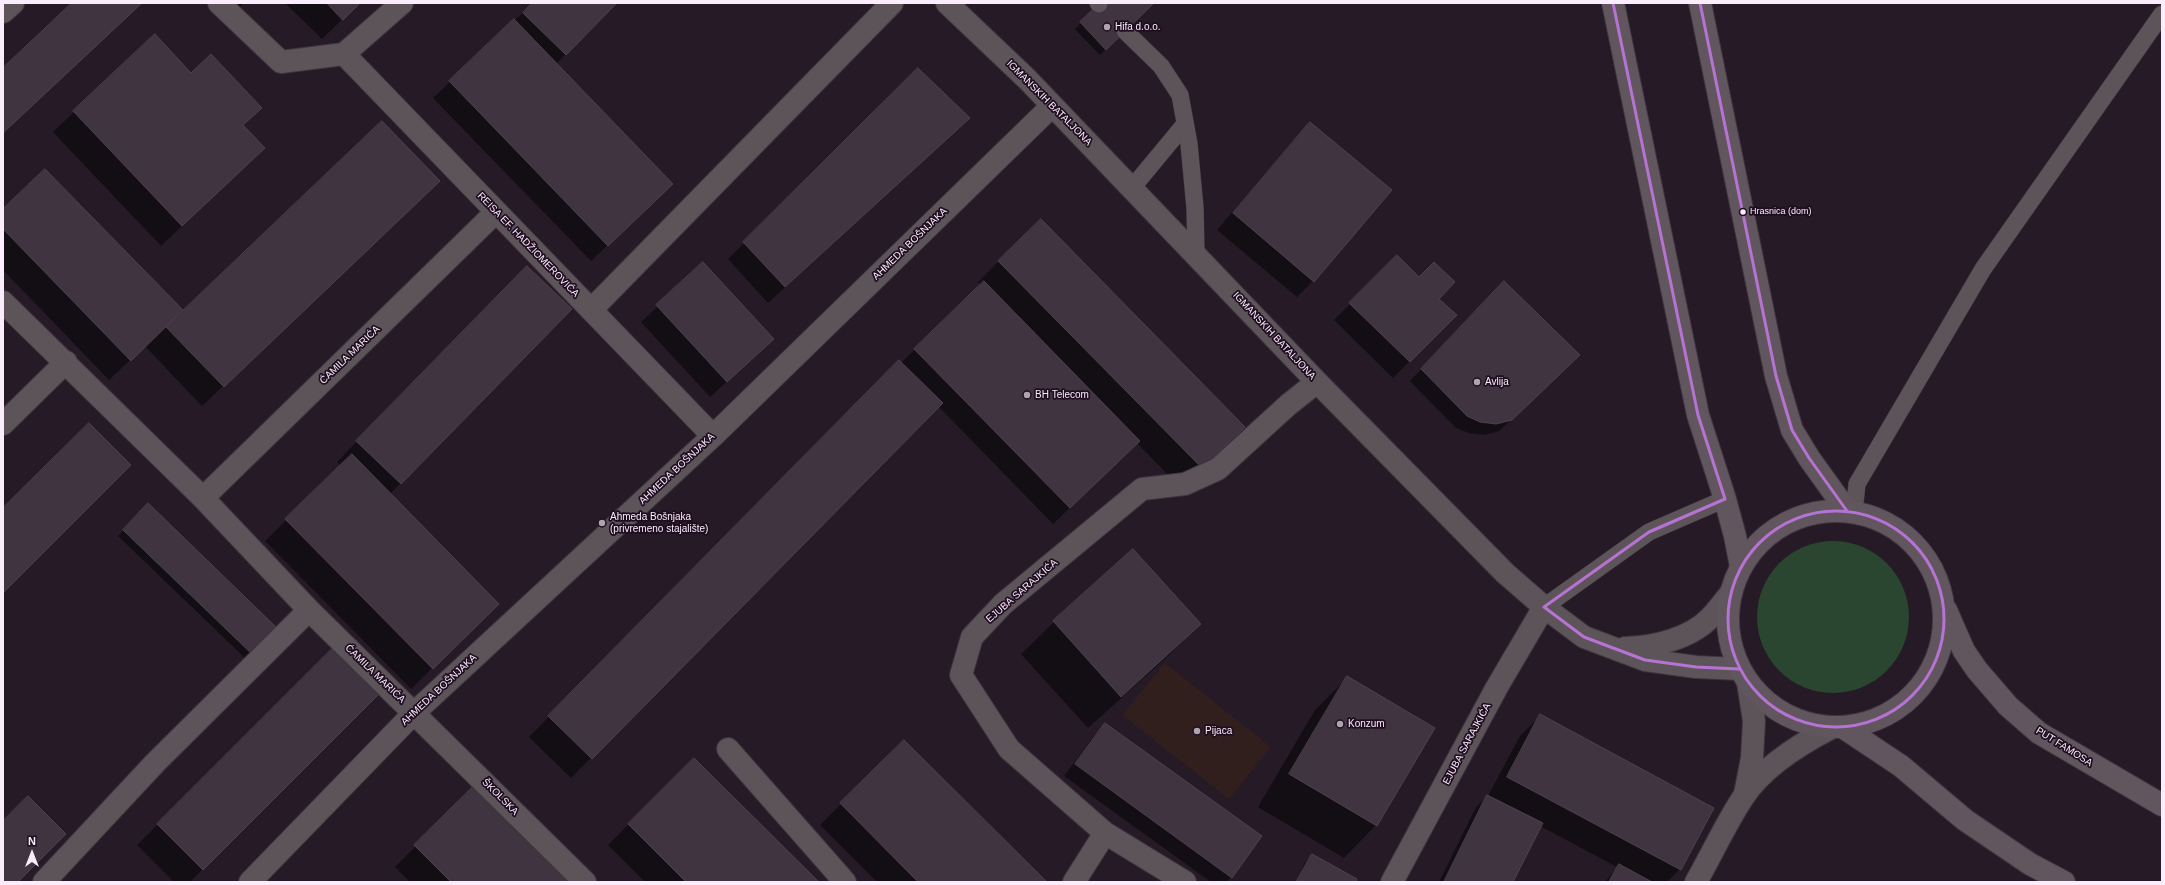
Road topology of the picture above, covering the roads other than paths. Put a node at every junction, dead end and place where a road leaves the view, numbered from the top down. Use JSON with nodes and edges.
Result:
{"nodes":[{"id":1,"x":13,"y":3,"type":"edge"},
{"id":2,"x":219,"y":3,"type":"edge"},
{"id":3,"x":402,"y":3,"type":"edge"},
{"id":4,"x":892,"y":3,"type":"edge"},
{"id":5,"x":948,"y":3,"type":"edge"},
{"id":6,"x":1613,"y":3,"type":"edge"},
{"id":7,"x":1700,"y":3,"type":"edge"},
{"id":8,"x":3,"y":12,"type":"edge"},
{"id":9,"x":2162,"y":14,"type":"edge"},
{"id":10,"x":1125,"y":31,"type":"dead end"},
{"id":11,"x":344,"y":54,"type":"junction"},
{"id":12,"x":1052,"y":106,"type":"junction"},
{"id":13,"x":1185,"y":124,"type":"junction"},
{"id":14,"x":1132,"y":188,"type":"junction"},
{"id":15,"x":496,"y":212,"type":"junction"},
{"id":16,"x":1196,"y":254,"type":"junction"},
{"id":17,"x":3,"y":302,"type":"edge"},
{"id":18,"x":591,"y":310,"type":"junction"},
{"id":19,"x":66,"y":362,"type":"junction"},
{"id":20,"x":1317,"y":382,"type":"junction"},
{"id":21,"x":3,"y":424,"type":"edge"},
{"id":22,"x":713,"y":436,"type":"junction"},
{"id":23,"x":203,"y":498,"type":"junction"},
{"id":24,"x":1725,"y":499,"type":"junction"},
{"id":25,"x":1850,"y":512,"type":"junction"},
{"id":26,"x":1741,"y":567,"type":"junction"},
{"id":27,"x":1731,"y":593,"type":"junction"},
{"id":28,"x":1544,"y":607,"type":"junction"},
{"id":29,"x":1945,"y":608,"type":"junction"},
{"id":30,"x":309,"y":610,"type":"junction"},
{"id":31,"x":1616,"y":649,"type":"junction"},
{"id":32,"x":1744,"y":676,"type":"junction"},
{"id":33,"x":414,"y":713,"type":"junction"},
{"id":34,"x":1837,"y":728,"type":"junction"},
{"id":35,"x":728,"y":749,"type":"dead end"},
{"id":36,"x":1744,"y":795,"type":"junction"},
{"id":37,"x":2162,"y":805,"type":"edge"},
{"id":38,"x":1105,"y":833,"type":"junction"},
{"id":39,"x":44,"y":882,"type":"edge"},
{"id":40,"x":250,"y":882,"type":"edge"},
{"id":41,"x":585,"y":882,"type":"edge"},
{"id":42,"x":845,"y":882,"type":"edge"},
{"id":43,"x":1074,"y":882,"type":"edge"},
{"id":44,"x":1185,"y":882,"type":"edge"},
{"id":45,"x":1392,"y":882,"type":"edge"},
{"id":46,"x":1696,"y":882,"type":"edge"},
{"id":47,"x":2064,"y":882,"type":"edge"}],
"edges":[{"from":1,"to":8,"type":"street"},
{"from":2,"to":11,"type":"street"},
{"from":3,"to":11,"type":"street"},
{"from":4,"to":18,"type":"street"},
{"from":5,"to":12,"type":"street","name":"IGMANSKIH BATALJONA"},
{"from":6,"to":24,"type":"main road"},
{"from":7,"to":25,"type":"main road"},
{"from":9,"to":25,"type":"lane"},
{"from":10,"to":13,"type":"lane"},
{"from":11,"to":15,"type":"street","name":"REISA EF. HADŽIOMEROVIĆA"},
{"from":12,"to":14,"type":"street","name":"IGMANSKIH BATALJONA"},
{"from":12,"to":22,"type":"street","name":"AHMEDA BOŠNJAKA"},
{"from":13,"to":14,"type":"lane"},
{"from":13,"to":16,"type":"lane"},
{"from":14,"to":16,"type":"street","name":"IGMANSKIH BATALJONA"},
{"from":15,"to":18,"type":"street","name":"REISA EF. HADŽIOMEROVIĆA"},
{"from":15,"to":23,"type":"street","name":"ĆAMILA MARIĆA"},
{"from":16,"to":20,"type":"street","name":"IGMANSKIH BATALJONA"},
{"from":17,"to":19,"type":"street","name":"ĆAMILA MARIĆA"},
{"from":18,"to":22,"type":"street","name":"REISA EF. HADŽIOMEROVIĆA"},
{"from":19,"to":21,"type":"street"},
{"from":19,"to":23,"type":"street","name":"ĆAMILA MARIĆA"},
{"from":20,"to":28,"type":"street","name":"IGMANSKIH BATALJONA"},
{"from":20,"to":38,"type":"street","name":"EJUBA SARAJKIĆA"},
{"from":22,"to":33,"type":"street","name":"AHMEDA BOŠNJAKA"},
{"from":23,"to":30,"type":"street","name":"ĆAMILA MARIĆA"},
{"from":24,"to":26,"type":"main road"},
{"from":24,"to":28,"type":"lane"},
{"from":25,"to":26,"type":"main road"},
{"from":25,"to":29,"type":"main road"},
{"from":26,"to":27,"type":"main road"},
{"from":27,"to":31,"type":"street","name":"IGMANSKIH BATALJONA"},
{"from":27,"to":32,"type":"main road"},
{"from":28,"to":31,"type":"street","name":"IGMANSKIH BATALJONA"},
{"from":28,"to":45,"type":"street","name":"EJUBA SARAJKIĆA"},
{"from":29,"to":34,"type":"main road"},
{"from":29,"to":37,"type":"main road","name":"PUT FAMOSA"},
{"from":30,"to":33,"type":"street","name":"ĆAMILA MARIĆA"},
{"from":30,"to":39,"type":"street"},
{"from":31,"to":32,"type":"street","name":"IGMANSKIH BATALJONA"},
{"from":32,"to":34,"type":"main road"},
{"from":32,"to":36,"type":"street"},
{"from":33,"to":40,"type":"street","name":"AHMEDA BOŠNJAKA"},
{"from":33,"to":41,"type":"street","name":"ŠKOLSKA"},
{"from":34,"to":36,"type":"street"},
{"from":34,"to":47,"type":"main road"},
{"from":35,"to":42,"type":"street"},
{"from":36,"to":46,"type":"street"},
{"from":38,"to":43,"type":"street"},
{"from":38,"to":44,"type":"street","name":"EJUBA SARAJKIĆA"}]}
